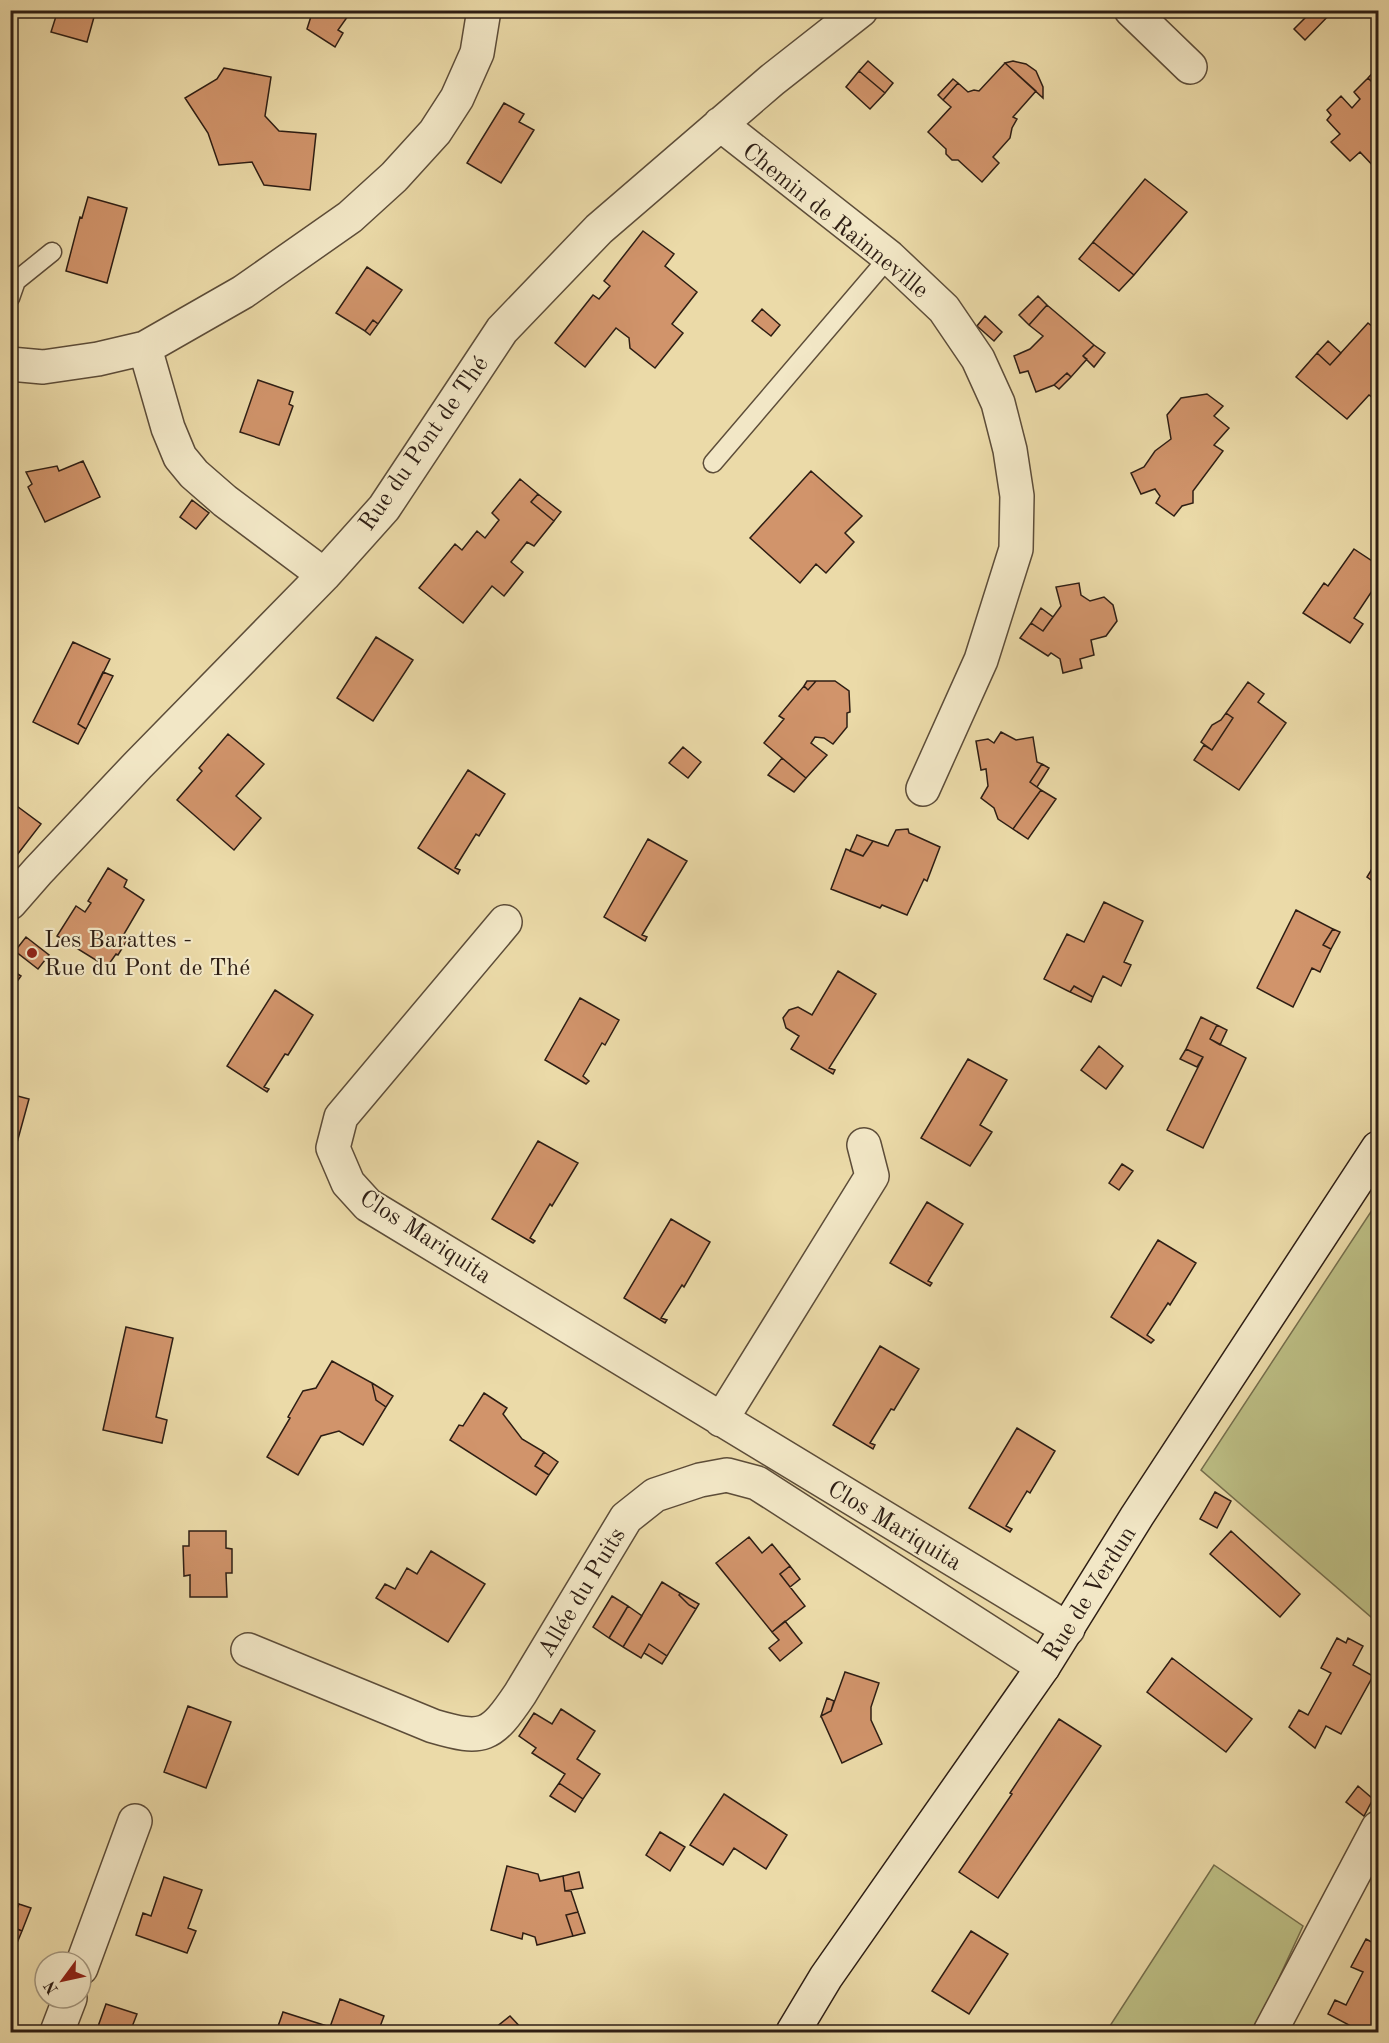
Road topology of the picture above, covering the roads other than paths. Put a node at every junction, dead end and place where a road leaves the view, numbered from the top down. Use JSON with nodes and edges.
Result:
{"nodes":[{"id":1,"x":484,"y":10,"type":"edge"},
{"id":2,"x":861,"y":10,"type":"edge"},
{"id":3,"x":1131,"y":10,"type":"edge"},
{"id":4,"x":1190,"y":67,"type":"dead end"},
{"id":5,"x":720,"y":124,"type":"junction"},
{"id":6,"x":52,"y":252,"type":"dead end"},
{"id":7,"x":889,"y":258,"type":"junction"},
{"id":8,"x":10,"y":298,"type":"edge"},
{"id":9,"x":145,"y":348,"type":"junction"},
{"id":10,"x":10,"y":364,"type":"edge"},
{"id":11,"x":713,"y":463,"type":"dead end"},
{"id":12,"x":324,"y":575,"type":"junction"},
{"id":13,"x":923,"y":789,"type":"dead end"},
{"id":14,"x":10,"y":903,"type":"edge"},
{"id":15,"x":505,"y":922,"type":"dead end"},
{"id":16,"x":864,"y":1145,"type":"dead end"},
{"id":17,"x":1378,"y":1148,"type":"edge"},
{"id":18,"x":721,"y":1420,"type":"junction"},
{"id":19,"x":1068,"y":1629,"type":"junction"},
{"id":20,"x":248,"y":1650,"type":"dead end"},
{"id":21,"x":1043,"y":1667,"type":"junction"},
{"id":22,"x":135,"y":1821,"type":"dead end"},
{"id":23,"x":1378,"y":1828,"type":"edge"},
{"id":24,"x":88,"y":1950,"type":"edge"},
{"id":25,"x":65,"y":2010,"type":"edge"},
{"id":26,"x":57,"y":2032,"type":"edge"},
{"id":27,"x":793,"y":2032,"type":"edge"},
{"id":28,"x":1270,"y":2032,"type":"edge"}],
"edges":[{"from":1,"to":9,"type":"street"},
{"from":2,"to":5,"type":"street","name":"Rue du Pont de Thé"},
{"from":3,"to":4,"type":"street"},
{"from":5,"to":7,"type":"street","name":"Chemin de Rainneville"},
{"from":5,"to":12,"type":"street","name":"Rue du Pont de Thé"},
{"from":6,"to":8,"type":"lane"},
{"from":7,"to":11,"type":"lane"},
{"from":7,"to":13,"type":"street","name":"Chemin de Rainneville"},
{"from":9,"to":10,"type":"street"},
{"from":9,"to":12,"type":"street"},
{"from":12,"to":14,"type":"street","name":"Rue du Pont de Thé"},
{"from":15,"to":18,"type":"street","name":"Clos Mariquita"},
{"from":16,"to":18,"type":"street"},
{"from":17,"to":19,"type":"street","name":"Rue de Verdun"},
{"from":18,"to":19,"type":"street","name":"Clos Mariquita"},
{"from":19,"to":21,"type":"street","name":"Rue de Verdun"},
{"from":20,"to":21,"type":"street","name":"Allée du Puits"},
{"from":21,"to":27,"type":"street","name":"Rue de Verdun"},
{"from":22,"to":24,"type":"street"},
{"from":23,"to":28,"type":"street"},
{"from":25,"to":26,"type":"street"}]}
